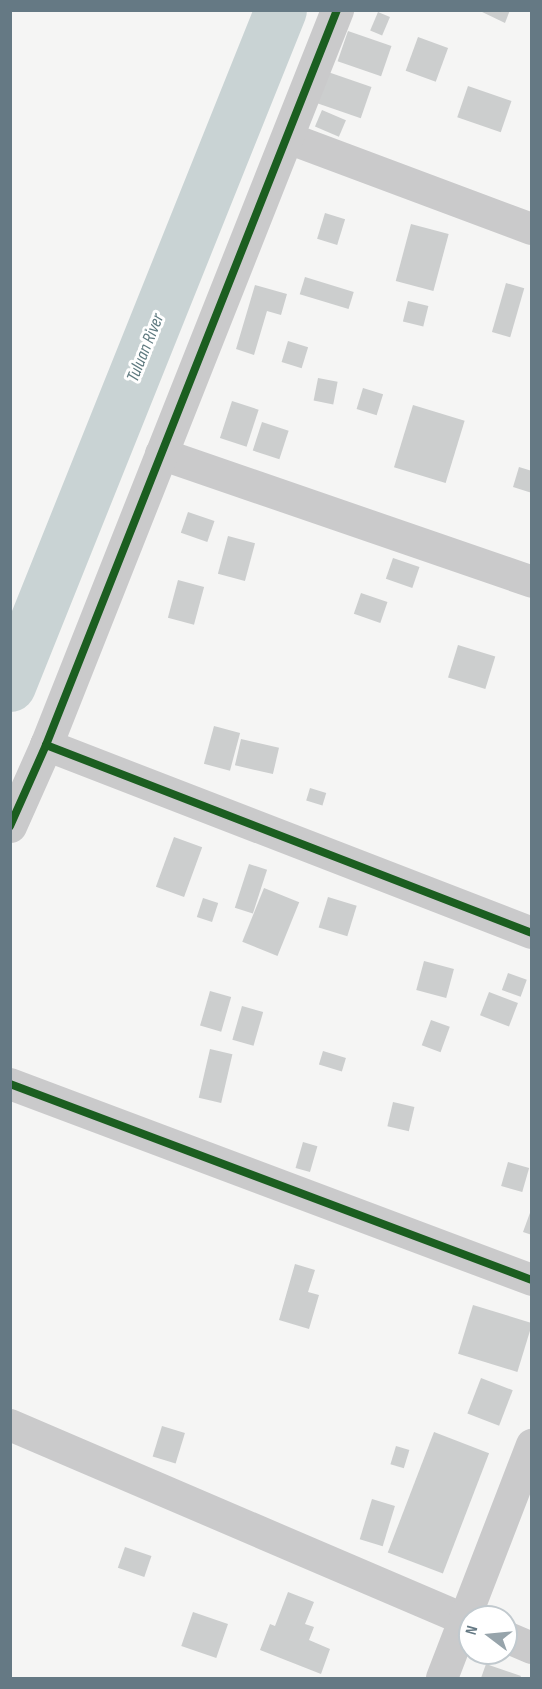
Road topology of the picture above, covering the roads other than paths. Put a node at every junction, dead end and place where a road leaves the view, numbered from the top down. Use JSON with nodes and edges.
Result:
{"nodes":[{"id":1,"x":337,"y":10,"type":"edge"},
{"id":2,"x":288,"y":138,"type":"junction"},
{"id":3,"x":531,"y":229,"type":"edge"},
{"id":4,"x":161,"y":454,"type":"junction"},
{"id":5,"x":531,"y":582,"type":"edge"},
{"id":6,"x":46,"y":745,"type":"junction"},
{"id":7,"x":10,"y":826,"type":"edge"},
{"id":8,"x":531,"y":933,"type":"edge"},
{"id":9,"x":10,"y":1084,"type":"edge"},
{"id":10,"x":531,"y":1280,"type":"edge"},
{"id":11,"x":10,"y":1425,"type":"edge"},
{"id":12,"x":531,"y":1445,"type":"edge"},
{"id":13,"x":473,"y":1605,"type":"edge"},
{"id":14,"x":458,"y":1617,"type":"edge"},
{"id":15,"x":458,"y":1642,"type":"edge"},
{"id":16,"x":442,"y":1678,"type":"edge"}],
"edges":[{"from":1,"to":2,"type":"street"},
{"from":2,"to":3,"type":"street"},
{"from":2,"to":4,"type":"street"},
{"from":4,"to":5,"type":"street"},
{"from":4,"to":6,"type":"street"},
{"from":6,"to":7,"type":"street"},
{"from":6,"to":8,"type":"street"},
{"from":9,"to":10,"type":"street"},
{"from":11,"to":14,"type":"street"},
{"from":12,"to":13,"type":"street"},
{"from":15,"to":16,"type":"street"}]}
